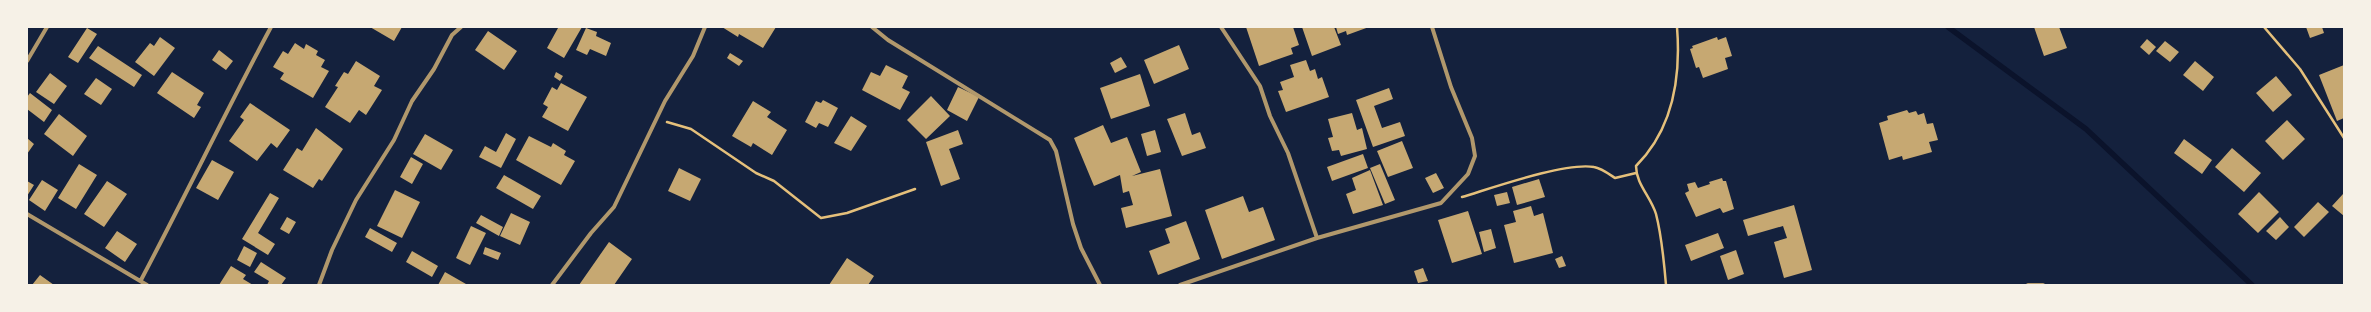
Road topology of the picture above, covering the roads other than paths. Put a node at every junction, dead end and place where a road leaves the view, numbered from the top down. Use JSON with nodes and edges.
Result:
{"nodes":[{"id":1,"x":47,"y":27,"type":"edge"},
{"id":2,"x":271,"y":27,"type":"edge"},
{"id":3,"x":461,"y":27,"type":"edge"},
{"id":4,"x":705,"y":27,"type":"edge"},
{"id":5,"x":872,"y":27,"type":"edge"},
{"id":6,"x":1221,"y":27,"type":"edge"},
{"id":7,"x":1432,"y":27,"type":"edge"},
{"id":8,"x":27,"y":61,"type":"edge"},
{"id":9,"x":27,"y":214,"type":"edge"},
{"id":10,"x":1317,"y":238,"type":"junction"},
{"id":11,"x":141,"y":280,"type":"junction"},
{"id":12,"x":148,"y":285,"type":"edge"},
{"id":13,"x":319,"y":285,"type":"edge"},
{"id":14,"x":552,"y":285,"type":"edge"},
{"id":15,"x":1100,"y":285,"type":"edge"},
{"id":16,"x":1180,"y":285,"type":"edge"},
{"id":17,"x":2028,"y":285,"type":"edge"},
{"id":18,"x":2043,"y":285,"type":"edge"}],
"edges":[{"from":1,"to":8,"type":"street"},
{"from":2,"to":11,"type":"street"},
{"from":3,"to":13,"type":"street"},
{"from":4,"to":14,"type":"street"},
{"from":5,"to":15,"type":"street"},
{"from":6,"to":10,"type":"street"},
{"from":7,"to":10,"type":"street"},
{"from":9,"to":11,"type":"street"},
{"from":10,"to":16,"type":"street"},
{"from":11,"to":12,"type":"street"},
{"from":17,"to":18,"type":"street"}]}
